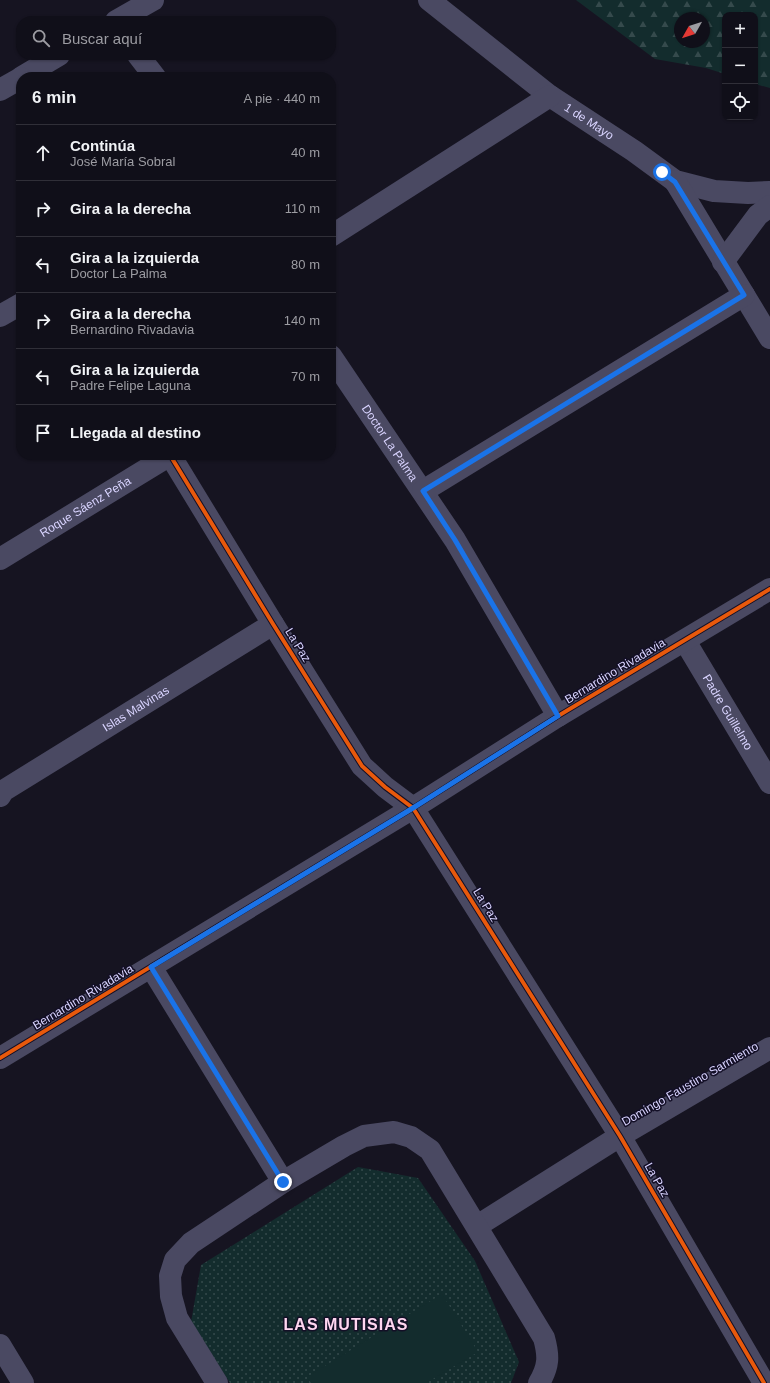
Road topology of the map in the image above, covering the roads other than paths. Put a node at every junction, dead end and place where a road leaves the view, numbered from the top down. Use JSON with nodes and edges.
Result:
{"nodes":[{"id":1,"x":153,"y":0,"type":"edge"},
{"id":2,"x":429,"y":0,"type":"edge"},
{"id":3,"x":125,"y":16,"type":"edge"},
{"id":4,"x":50,"y":60,"type":"edge"},
{"id":5,"x":142,"y":60,"type":"edge"},
{"id":6,"x":30,"y":72,"type":"edge"},
{"id":7,"x":151,"y":72,"type":"edge"},
{"id":8,"x":16,"y":80,"type":"edge"},
{"id":9,"x":0,"y":90,"type":"edge"},
{"id":10,"x":550,"y":96,"type":"junction"},
{"id":11,"x":675,"y":182,"type":"junction"},
{"id":12,"x":770,"y":192,"type":"edge"},
{"id":13,"x":770,"y":206,"type":"edge"},
{"id":14,"x":336,"y":233,"type":"edge"},
{"id":15,"x":724,"y":262,"type":"junction"},
{"id":16,"x":744,"y":295,"type":"junction"},
{"id":17,"x":16,"y":307,"type":"edge"},
{"id":18,"x":0,"y":316,"type":"edge"},
{"id":19,"x":770,"y":338,"type":"edge"},
{"id":20,"x":336,"y":365,"type":"edge"},
{"id":21,"x":162,"y":460,"type":"edge"},
{"id":22,"x":173,"y":460,"type":"edge"},
{"id":23,"x":423,"y":491,"type":"junction"},
{"id":24,"x":0,"y":559,"type":"edge"},
{"id":25,"x":770,"y":588,"type":"edge"},
{"id":26,"x":273,"y":624,"type":"junction"},
{"id":27,"x":685,"y":641,"type":"junction"},
{"id":28,"x":558,"y":716,"type":"junction"},
{"id":29,"x":770,"y":783,"type":"edge"},
{"id":30,"x":0,"y":796,"type":"edge"},
{"id":31,"x":413,"y":808,"type":"junction"},
{"id":32,"x":151,"y":967,"type":"junction"},
{"id":33,"x":770,"y":1048,"type":"edge"},
{"id":34,"x":0,"y":1058,"type":"edge"},
{"id":35,"x":620,"y":1136,"type":"junction"},
{"id":36,"x":283,"y":1182,"type":"junction"},
{"id":37,"x":477,"y":1226,"type":"junction"},
{"id":38,"x":0,"y":1345,"type":"edge"},
{"id":39,"x":23,"y":1383,"type":"edge"},
{"id":40,"x":217,"y":1383,"type":"edge"},
{"id":41,"x":539,"y":1383,"type":"edge"},
{"id":42,"x":764,"y":1383,"type":"edge"}],
"edges":[{"from":1,"to":3,"type":"street"},
{"from":2,"to":10,"type":"street","name":"1 de Mayo"},
{"from":4,"to":6,"type":"street"},
{"from":5,"to":7,"type":"street"},
{"from":8,"to":9,"type":"street"},
{"from":10,"to":11,"type":"street","name":"1 de Mayo"},
{"from":10,"to":14,"type":"street"},
{"from":11,"to":12,"type":"street","name":"1 de Mayo"},
{"from":11,"to":15,"type":"street"},
{"from":13,"to":15,"type":"street"},
{"from":15,"to":16,"type":"street"},
{"from":16,"to":19,"type":"street"},
{"from":16,"to":23,"type":"street"},
{"from":17,"to":18,"type":"street"},
{"from":20,"to":23,"type":"street","name":"Doctor La Palma"},
{"from":21,"to":24,"type":"street","name":"Roque Sáenz Peña"},
{"from":22,"to":26,"type":"street","name":"La Paz"},
{"from":23,"to":28,"type":"street","name":"Doctor La Palma"},
{"from":25,"to":27,"type":"street","name":"Bernardino Rivadavia"},
{"from":26,"to":30,"type":"street","name":"Islas Malvinas"},
{"from":26,"to":31,"type":"street","name":"La Paz"},
{"from":27,"to":28,"type":"street","name":"Bernardino Rivadavia"},
{"from":27,"to":29,"type":"street","name":"Padre Guillelmo"},
{"from":28,"to":31,"type":"street","name":"Bernardino Rivadavia"},
{"from":31,"to":32,"type":"street","name":"Bernardino Rivadavia"},
{"from":31,"to":35,"type":"street","name":"La Paz"},
{"from":32,"to":34,"type":"street","name":"Bernardino Rivadavia"},
{"from":32,"to":36,"type":"street"},
{"from":33,"to":35,"type":"street","name":"Domingo Faustino Sarmiento"},
{"from":35,"to":37,"type":"street","name":"Domingo Faustino Sarmiento"},
{"from":35,"to":42,"type":"street","name":"La Paz"},
{"from":36,"to":37,"type":"street"},
{"from":36,"to":40,"type":"street"},
{"from":37,"to":41,"type":"street"},
{"from":38,"to":39,"type":"street"}]}
